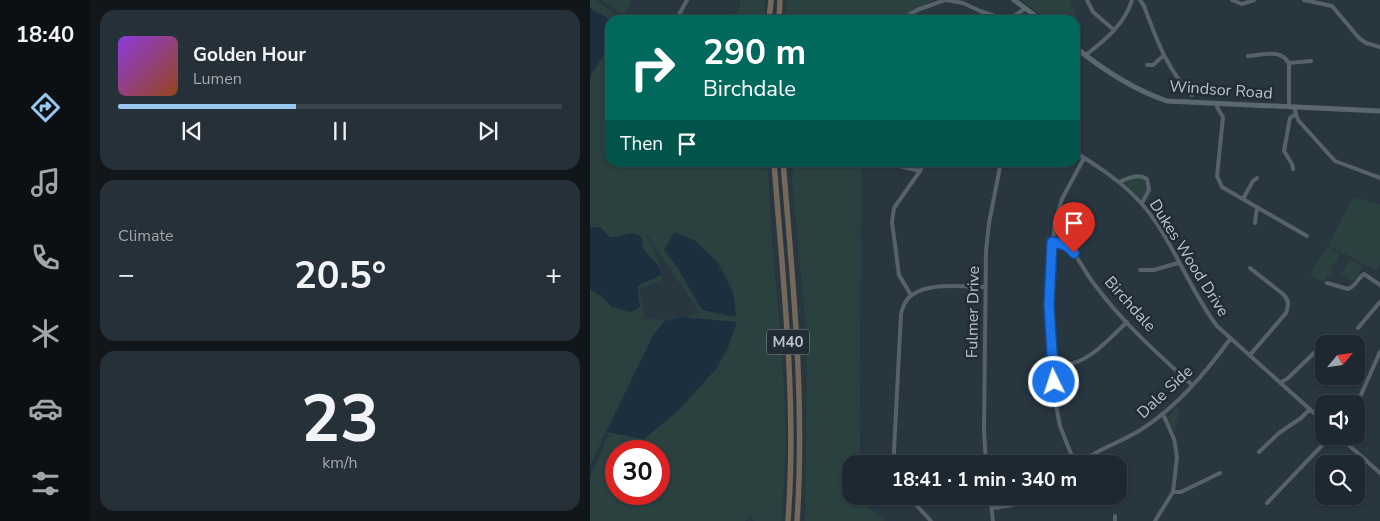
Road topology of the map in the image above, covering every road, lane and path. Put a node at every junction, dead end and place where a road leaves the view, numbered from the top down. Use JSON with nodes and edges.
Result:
{"nodes":[{"id":1,"x":687,"y":0,"type":"edge"},
{"id":2,"x":771,"y":0,"type":"edge"},
{"id":3,"x":780,"y":0,"type":"edge"},
{"id":4,"x":945,"y":0,"type":"edge"},
{"id":5,"x":1014,"y":0,"type":"edge"},
{"id":6,"x":1088,"y":0,"type":"edge"},
{"id":7,"x":1132,"y":0,"type":"edge"},
{"id":8,"x":1140,"y":0,"type":"edge"},
{"id":9,"x":1232,"y":0,"type":"edge"},
{"id":10,"x":1254,"y":0,"type":"edge"},
{"id":11,"x":1304,"y":0,"type":"edge"},
{"id":12,"x":1319,"y":2,"type":"edge"},
{"id":13,"x":1026,"y":8,"type":"junction"},
{"id":14,"x":679,"y":15,"type":"edge"},
{"id":15,"x":770,"y":15,"type":"edge"},
{"id":16,"x":779,"y":15,"type":"edge"},
{"id":17,"x":908,"y":15,"type":"edge"},
{"id":18,"x":992,"y":15,"type":"edge"},
{"id":19,"x":1016,"y":15,"type":"edge"},
{"id":20,"x":1035,"y":15,"type":"edge"},
{"id":21,"x":1114,"y":30,"type":"junction"},
{"id":22,"x":1380,"y":47,"type":"edge"},
{"id":23,"x":1080,"y":51,"type":"edge"},
{"id":24,"x":1086,"y":55,"type":"junction"},
{"id":25,"x":1163,"y":56,"type":"junction"},
{"id":26,"x":1248,"y":56,"type":"dead end"},
{"id":27,"x":1311,"y":61,"type":"dead end"},
{"id":28,"x":1289,"y":63,"type":"junction"},
{"id":29,"x":1147,"y":66,"type":"dead end"},
{"id":30,"x":1192,"y":95,"type":"dead end"},
{"id":31,"x":1218,"y":103,"type":"junction"},
{"id":32,"x":1292,"y":106,"type":"junction"},
{"id":33,"x":1380,"y":111,"type":"edge"},
{"id":34,"x":1296,"y":114,"type":"junction"},
{"id":35,"x":1080,"y":155,"type":"edge"},
{"id":36,"x":1084,"y":158,"type":"junction"},
{"id":37,"x":1080,"y":165,"type":"edge"},
{"id":38,"x":774,"y":167,"type":"edge"},
{"id":39,"x":783,"y":167,"type":"edge"},
{"id":40,"x":904,"y":167,"type":"edge"},
{"id":41,"x":922,"y":167,"type":"edge"},
{"id":42,"x":1000,"y":167,"type":"edge"},
{"id":43,"x":1079,"y":167,"type":"edge"},
{"id":44,"x":1293,"y":169,"type":"dead end"},
{"id":45,"x":920,"y":171,"type":"junction"},
{"id":46,"x":1257,"y":178,"type":"dead end"},
{"id":47,"x":1380,"y":178,"type":"edge"},
{"id":48,"x":1119,"y":182,"type":"junction"},
{"id":49,"x":1243,"y":199,"type":"junction"},
{"id":50,"x":1142,"y":203,"type":"junction"},
{"id":51,"x":1257,"y":208,"type":"junction"},
{"id":52,"x":1255,"y":224,"type":"dead end"},
{"id":53,"x":1307,"y":236,"type":"dead end"},
{"id":54,"x":1052,"y":242,"type":"junction"},
{"id":55,"x":1178,"y":262,"type":"junction"},
{"id":56,"x":1250,"y":268,"type":"dead end"},
{"id":57,"x":1140,"y":270,"type":"dead end"},
{"id":58,"x":1327,"y":283,"type":"dead end"},
{"id":59,"x":1380,"y":285,"type":"edge"},
{"id":60,"x":985,"y":287,"type":"junction"},
{"id":61,"x":911,"y":295,"type":"junction"},
{"id":62,"x":1380,"y":302,"type":"edge"},
{"id":63,"x":1128,"y":322,"type":"junction"},
{"id":64,"x":1358,"y":328,"type":"dead end"},
{"id":65,"x":1231,"y":338,"type":"junction"},
{"id":66,"x":1315,"y":352,"type":"edge"},
{"id":67,"x":1380,"y":352,"type":"edge"},
{"id":68,"x":1250,"y":355,"type":"junction"},
{"id":69,"x":1052,"y":365,"type":"junction"},
{"id":70,"x":1281,"y":382,"type":"junction"},
{"id":71,"x":1192,"y":386,"type":"junction"},
{"id":72,"x":1361,"y":395,"type":"edge"},
{"id":73,"x":1310,"y":409,"type":"junction"},
{"id":74,"x":1163,"y":414,"type":"junction"},
{"id":75,"x":1315,"y":414,"type":"edge"},
{"id":76,"x":1322,"y":445,"type":"edge"},
{"id":77,"x":1350,"y":445,"type":"edge"},
{"id":78,"x":1260,"y":452,"type":"dead end"},
{"id":79,"x":894,"y":455,"type":"edge"},
{"id":80,"x":985,"y":455,"type":"edge"},
{"id":81,"x":1072,"y":455,"type":"edge"},
{"id":82,"x":1091,"y":455,"type":"edge"},
{"id":83,"x":1380,"y":473,"type":"edge"},
{"id":84,"x":1220,"y":474,"type":"dead end"},
{"id":85,"x":1173,"y":492,"type":"junction"},
{"id":86,"x":1267,"y":503,"type":"dead end"},
{"id":87,"x":916,"y":505,"type":"edge"},
{"id":88,"x":992,"y":505,"type":"edge"},
{"id":89,"x":1012,"y":505,"type":"edge"},
{"id":90,"x":992,"y":508,"type":"junction"},
{"id":91,"x":1115,"y":516,"type":"dead end"},
{"id":92,"x":788,"y":521,"type":"edge"},
{"id":93,"x":797,"y":521,"type":"edge"},
{"id":94,"x":931,"y":521,"type":"edge"},
{"id":95,"x":993,"y":521,"type":"edge"},
{"id":96,"x":1115,"y":521,"type":"edge"},
{"id":97,"x":1155,"y":521,"type":"edge"}],
"edges":[{"from":1,"to":14,"type":"street"},
{"from":2,"to":15,"type":"highway"},
{"from":3,"to":16,"type":"highway"},
{"from":4,"to":17,"type":"street"},
{"from":4,"to":18,"type":"street"},
{"from":5,"to":13,"type":"main road"},
{"from":6,"to":21,"type":"street"},
{"from":7,"to":21,"type":"street"},
{"from":8,"to":25,"type":"street"},
{"from":9,"to":10,"type":"street"},
{"from":11,"to":12,"type":"street"},
{"from":12,"to":22,"type":"street"},
{"from":13,"to":19,"type":"street"},
{"from":13,"to":20,"type":"main road"},
{"from":21,"to":24,"type":"street"},
{"from":23,"to":24,"type":"main road","name":"Windsor Road"},
{"from":24,"to":31,"type":"main road","name":"Windsor Road"},
{"from":25,"to":29,"type":"street"},
{"from":25,"to":30,"type":"street"},
{"from":26,"to":28,"type":"street"},
{"from":27,"to":28,"type":"street"},
{"from":28,"to":32,"type":"street"},
{"from":31,"to":32,"type":"main road","name":"Windsor Road"},
{"from":31,"to":49,"type":"street"},
{"from":32,"to":33,"type":"main road","name":"Windsor Road"},
{"from":32,"to":34,"type":"street"},
{"from":34,"to":44,"type":"street"},
{"from":34,"to":47,"type":"street"},
{"from":35,"to":36,"type":"street","name":"Dukes Wood Drive"},
{"from":36,"to":37,"type":"street"},
{"from":36,"to":48,"type":"street","name":"Dukes Wood Drive"},
{"from":38,"to":92,"type":"highway","number":"M40"},
{"from":39,"to":93,"type":"highway","number":"M40"},
{"from":40,"to":45,"type":"street"},
{"from":41,"to":45,"type":"street"},
{"from":42,"to":60,"type":"street","name":"Fulmer Drive"},
{"from":43,"to":54,"type":"street"},
{"from":45,"to":61,"type":"street"},
{"from":46,"to":49,"type":"street"},
{"from":48,"to":50,"type":"street","name":"Dukes Wood Drive"},
{"from":48,"to":50,"type":"street"},
{"from":49,"to":51,"type":"street"},
{"from":50,"to":55,"type":"street","name":"Dukes Wood Drive"},
{"from":51,"to":52,"type":"street"},
{"from":51,"to":53,"type":"street"},
{"from":54,"to":63,"type":"street","name":"Birchdale"},
{"from":54,"to":69,"type":"street"},
{"from":55,"to":57,"type":"street"},
{"from":55,"to":65,"type":"street","name":"Dukes Wood Drive"},
{"from":56,"to":68,"type":"street"},
{"from":58,"to":59,"type":"street"},
{"from":60,"to":61,"type":"street"},
{"from":60,"to":80,"type":"street","name":"Fulmer Drive"},
{"from":61,"to":79,"type":"street"},
{"from":62,"to":64,"type":"street"},
{"from":63,"to":69,"type":"street"},
{"from":63,"to":71,"type":"street","name":"Birchdale"},
{"from":65,"to":68,"type":"street","name":"Dukes Wood Drive"},
{"from":65,"to":71,"type":"street","name":"Dale Side"},
{"from":66,"to":70,"type":"street"},
{"from":67,"to":72,"type":"street"},
{"from":68,"to":70,"type":"street","name":"Dukes Wood Drive"},
{"from":69,"to":81,"type":"street"},
{"from":70,"to":73,"type":"street","name":"Dukes Wood Drive"},
{"from":71,"to":74,"type":"street","name":"Dale Side"},
{"from":73,"to":75,"type":"street","name":"Dukes Wood Drive"},
{"from":73,"to":78,"type":"street"},
{"from":74,"to":82,"type":"street","name":"Dale Side"},
{"from":74,"to":85,"type":"street"},
{"from":76,"to":86,"type":"street"},
{"from":77,"to":83,"type":"street"},
{"from":84,"to":85,"type":"street"},
{"from":85,"to":97,"type":"street"},
{"from":87,"to":94,"type":"street"},
{"from":88,"to":90,"type":"street"},
{"from":89,"to":90,"type":"street"},
{"from":90,"to":95,"type":"street"},
{"from":91,"to":96,"type":"street"}]}
